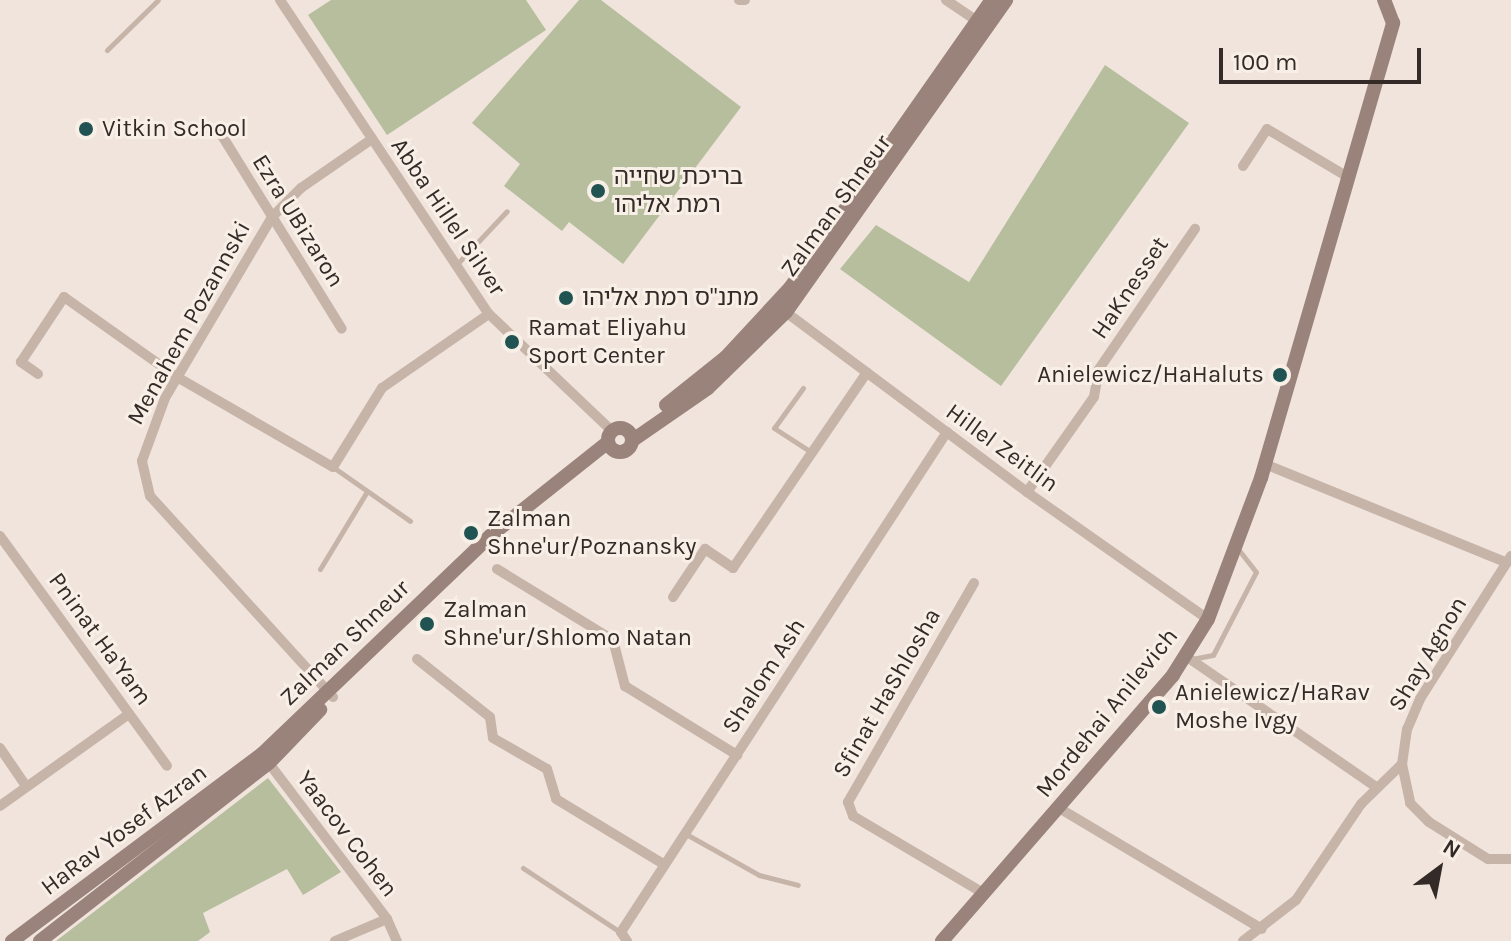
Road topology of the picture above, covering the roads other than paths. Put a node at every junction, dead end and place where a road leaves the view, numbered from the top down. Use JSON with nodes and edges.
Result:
{"nodes":[{"id":1,"x":158,"y":0,"type":"edge"},
{"id":2,"x":739,"y":0,"type":"edge"},
{"id":3,"x":745,"y":0,"type":"edge"},
{"id":4,"x":946,"y":0,"type":"edge"},
{"id":5,"x":992,"y":0,"type":"edge"},
{"id":6,"x":1006,"y":0,"type":"edge"},
{"id":7,"x":1384,"y":0,"type":"edge"},
{"id":8,"x":283,"y":1,"type":"edge"},
{"id":9,"x":983,"y":25,"type":"junction"},
{"id":10,"x":107,"y":50,"type":"dead end"},
{"id":11,"x":221,"y":134,"type":"dead end"},
{"id":12,"x":372,"y":139,"type":"junction"},
{"id":13,"x":1243,"y":166,"type":"dead end"},
{"id":14,"x":1348,"y":177,"type":"junction"},
{"id":15,"x":507,"y":211,"type":"dead end"},
{"id":16,"x":272,"y":217,"type":"junction"},
{"id":17,"x":1195,"y":229,"type":"dead end"},
{"id":18,"x":458,"y":263,"type":"junction"},
{"id":19,"x":781,"y":308,"type":"junction"},
{"id":20,"x":489,"y":314,"type":"junction"},
{"id":21,"x":342,"y":329,"type":"dead end"},
{"id":22,"x":867,"y":372,"type":"junction"},
{"id":23,"x":38,"y":374,"type":"dead end"},
{"id":24,"x":177,"y":377,"type":"junction"},
{"id":25,"x":803,"y":388,"type":"dead end"},
{"id":26,"x":947,"y":432,"type":"junction"},
{"id":27,"x":619,"y":439,"type":"junction"},
{"id":28,"x":812,"y":452,"type":"junction"},
{"id":29,"x":1265,"y":464,"type":"junction"},
{"id":30,"x":333,"y":467,"type":"junction"},
{"id":31,"x":1027,"y":492,"type":"junction"},
{"id":32,"x":366,"y":493,"type":"junction"},
{"id":33,"x":410,"y":521,"type":"dead end"},
{"id":34,"x":0,"y":536,"type":"edge"},
{"id":35,"x":1237,"y":548,"type":"junction"},
{"id":36,"x":1509,"y":560,"type":"edge"},
{"id":37,"x":320,"y":569,"type":"dead end"},
{"id":38,"x":497,"y":569,"type":"dead end"},
{"id":39,"x":974,"y":583,"type":"dead end"},
{"id":40,"x":673,"y":597,"type":"dead end"},
{"id":41,"x":1208,"y":619,"type":"junction"},
{"id":42,"x":417,"y":659,"type":"dead end"},
{"id":43,"x":1187,"y":660,"type":"junction"},
{"id":44,"x":331,"y":693,"type":"junction"},
{"id":45,"x":129,"y":714,"type":"junction"},
{"id":46,"x":0,"y":748,"type":"edge"},
{"id":47,"x":737,"y":755,"type":"junction"},
{"id":48,"x":265,"y":759,"type":"junction"},
{"id":49,"x":1402,"y":764,"type":"junction"},
{"id":50,"x":167,"y":766,"type":"dead end"},
{"id":51,"x":26,"y":786,"type":"junction"},
{"id":52,"x":1376,"y":787,"type":"junction"},
{"id":53,"x":0,"y":806,"type":"edge"},
{"id":54,"x":1059,"y":808,"type":"junction"},
{"id":55,"x":685,"y":833,"type":"junction"},
{"id":56,"x":1511,"y":859,"type":"edge"},
{"id":57,"x":665,"y":865,"type":"junction"},
{"id":58,"x":523,"y":868,"type":"dead end"},
{"id":59,"x":798,"y":885,"type":"dead end"},
{"id":60,"x":985,"y":894,"type":"junction"},
{"id":61,"x":387,"y":919,"type":"junction"},
{"id":62,"x":1262,"y":929,"type":"junction"},
{"id":63,"x":624,"y":936,"type":"edge"},
{"id":64,"x":12,"y":941,"type":"edge"},
{"id":65,"x":40,"y":941,"type":"edge"},
{"id":66,"x":335,"y":941,"type":"edge"},
{"id":67,"x":397,"y":941,"type":"edge"},
{"id":68,"x":942,"y":941,"type":"edge"},
{"id":69,"x":1243,"y":941,"type":"edge"}],
"edges":[{"from":1,"to":10,"type":"lane"},
{"from":2,"to":3,"type":"street"},
{"from":4,"to":9,"type":"street"},
{"from":5,"to":9,"type":"street","name":"Zalman Shneur"},
{"from":6,"to":9,"type":"street","name":"Zalman Shneur"},
{"from":7,"to":14,"type":"street","name":"Mordehai Anilevich"},
{"from":8,"to":12,"type":"street","name":"Abba Hillel Silver"},
{"from":9,"to":19,"type":"street","name":"Zalman Shneur"},
{"from":11,"to":16,"type":"street","name":"Ezra UBizaron"},
{"from":12,"to":16,"type":"street","name":"Menahem Pozannski"},
{"from":12,"to":18,"type":"street","name":"Abba Hillel Silver"},
{"from":13,"to":14,"type":"street"},
{"from":14,"to":29,"type":"street","name":"Mordehai Anilevich"},
{"from":15,"to":18,"type":"lane"},
{"from":16,"to":21,"type":"street","name":"Ezra UBizaron"},
{"from":16,"to":24,"type":"street","name":"Menahem Pozannski"},
{"from":17,"to":31,"type":"street","name":"HaKnesset"},
{"from":18,"to":20,"type":"street","name":"Abba Hillel Silver"},
{"from":19,"to":22,"type":"street","name":"Hillel Zeitlin"},
{"from":19,"to":27,"type":"street","name":"Zalman Shneur"},
{"from":20,"to":27,"type":"street","name":"Abba Hillel Silver"},
{"from":20,"to":30,"type":"street"},
{"from":22,"to":26,"type":"street","name":"Hillel Zeitlin"},
{"from":22,"to":28,"type":"street"},
{"from":23,"to":24,"type":"street"},
{"from":24,"to":30,"type":"street"},
{"from":24,"to":44,"type":"street","name":"Menahem Pozannski"},
{"from":25,"to":28,"type":"lane"},
{"from":26,"to":31,"type":"street","name":"Hillel Zeitlin"},
{"from":26,"to":47,"type":"street","name":"Shalom Ash"},
{"from":27,"to":44,"type":"street","name":"Zalman Shneur"},
{"from":28,"to":40,"type":"street"},
{"from":29,"to":35,"type":"street","name":"Mordehai Anilevich"},
{"from":29,"to":36,"type":"street"},
{"from":30,"to":32,"type":"lane"},
{"from":31,"to":41,"type":"street","name":"Hillel Zeitlin"},
{"from":32,"to":33,"type":"lane"},
{"from":32,"to":37,"type":"lane"},
{"from":34,"to":45,"type":"street","name":"Pninat Ha'Yam"},
{"from":35,"to":41,"type":"street","name":"Mordehai Anilevich"},
{"from":35,"to":43,"type":"lane"},
{"from":36,"to":49,"type":"street","name":"Shay Agnon"},
{"from":38,"to":47,"type":"street"},
{"from":39,"to":60,"type":"street","name":"Sfinat HaShlosha"},
{"from":41,"to":43,"type":"street","name":"Mordehai Anilevich"},
{"from":42,"to":57,"type":"street"},
{"from":43,"to":52,"type":"street"},
{"from":43,"to":54,"type":"street","name":"Mordehai Anilevich"},
{"from":44,"to":48,"type":"street","name":"Zalman Shneur"},
{"from":45,"to":50,"type":"street","name":"Pninat Ha'Yam"},
{"from":45,"to":51,"type":"street"},
{"from":46,"to":51,"type":"street"},
{"from":47,"to":55,"type":"street","name":"Shalom Ash"},
{"from":48,"to":61,"type":"street","name":"Yaacov Cohen"},
{"from":48,"to":64,"type":"street","name":"HaRav Yosef Azran"},
{"from":48,"to":65,"type":"street","name":"HaRav Yosef Azran"},
{"from":49,"to":52,"type":"street"},
{"from":49,"to":56,"type":"street","name":"Shay Agnon"},
{"from":51,"to":53,"type":"street"},
{"from":52,"to":62,"type":"street"},
{"from":54,"to":60,"type":"street","name":"Mordehai Anilevich"},
{"from":54,"to":62,"type":"street"},
{"from":55,"to":57,"type":"street","name":"Shalom Ash"},
{"from":55,"to":59,"type":"lane"},
{"from":57,"to":63,"type":"street","name":"Shalom Ash"},
{"from":58,"to":63,"type":"lane"},
{"from":60,"to":68,"type":"street","name":"Mordehai Anilevich"},
{"from":61,"to":66,"type":"street"},
{"from":61,"to":67,"type":"street","name":"Yaacov Cohen"},
{"from":62,"to":69,"type":"street"}]}
